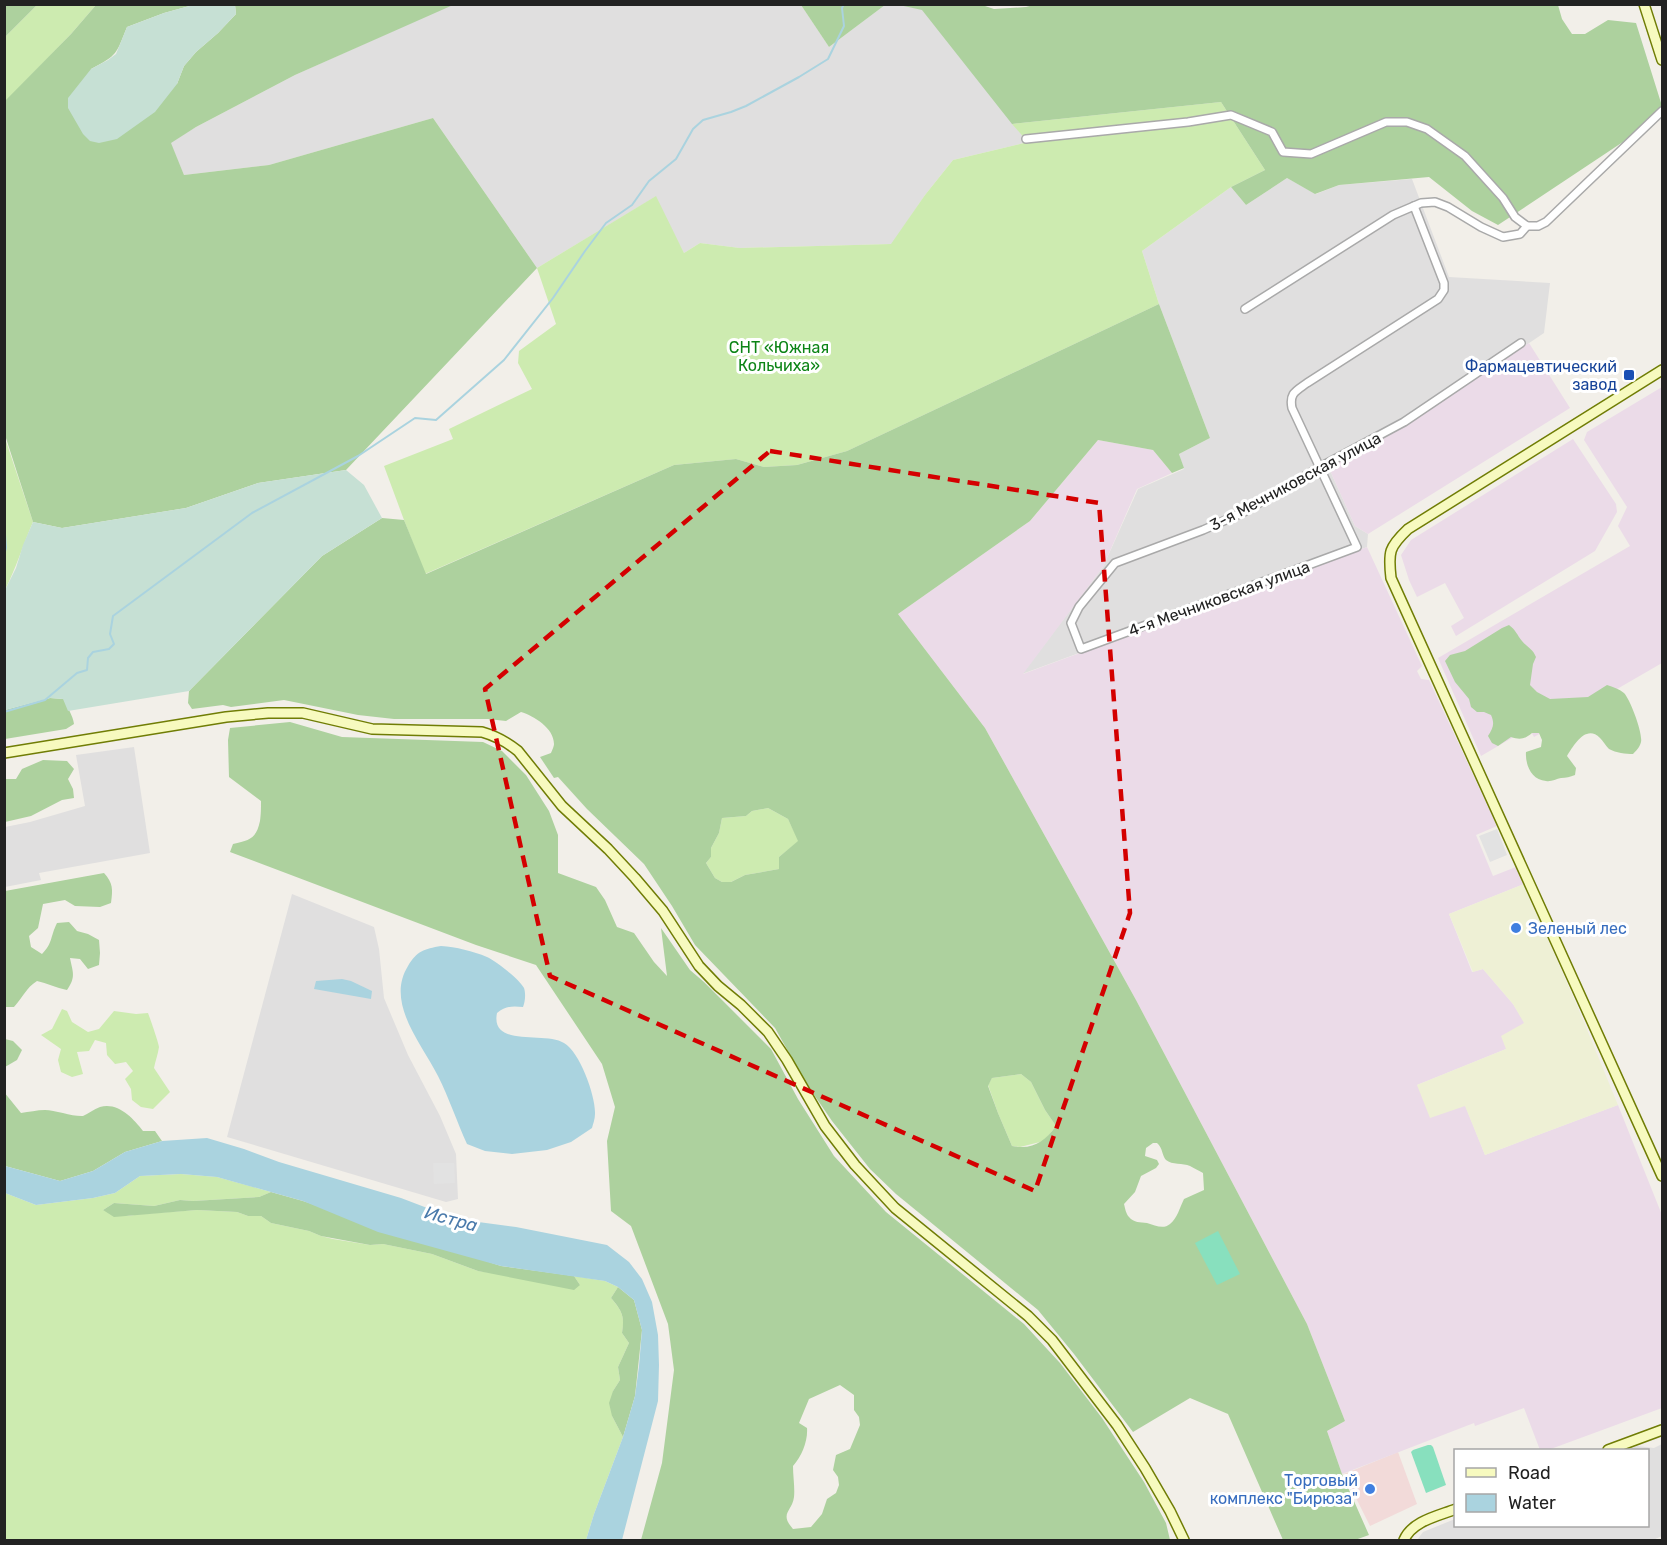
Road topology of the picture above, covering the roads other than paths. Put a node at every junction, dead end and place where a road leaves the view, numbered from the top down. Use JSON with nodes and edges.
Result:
{"nodes":[{"id":1,"x":1644,"y":4,"type":"edge"},
{"id":2,"x":1662,"y":60,"type":"edge"},
{"id":3,"x":1662,"y":111,"type":"edge"},
{"id":4,"x":1026,"y":139,"type":"dead end"},
{"id":5,"x":1414,"y":206,"type":"junction"},
{"id":6,"x":1527,"y":226,"type":"junction"},
{"id":7,"x":1245,"y":309,"type":"dead end"},
{"id":8,"x":1521,"y":343,"type":"dead end"},
{"id":9,"x":1662,"y":370,"type":"edge"},
{"id":10,"x":1320,"y":467,"type":"junction"},
{"id":11,"x":1081,"y":649,"type":"joint"},
{"id":12,"x":4,"y":753,"type":"edge"},
{"id":13,"x":1662,"y":1176,"type":"edge"},
{"id":14,"x":1662,"y":1430,"type":"edge"},
{"id":15,"x":1611,"y":1449,"type":"edge"},
{"id":16,"x":1454,"y":1509,"type":"edge"},
{"id":17,"x":1184,"y":1540,"type":"edge"},
{"id":18,"x":1404,"y":1540,"type":"edge"}],
"edges":[{"from":1,"to":2,"type":"main road"},
{"from":3,"to":6,"type":"street"},
{"from":4,"to":6,"type":"street"},
{"from":5,"to":6,"type":"street"},
{"from":5,"to":7,"type":"street"},
{"from":5,"to":10,"type":"street"},
{"from":8,"to":10,"type":"street","name":"3-я Мечниковская улица"},
{"from":9,"to":13,"type":"main road"},
{"from":10,"to":11,"type":"street","name":"3-я Мечниковская улица"},
{"from":10,"to":11,"type":"street","name":"4-я Мечниковская улица"},
{"from":12,"to":17,"type":"main road"},
{"from":14,"to":15,"type":"main road"},
{"from":16,"to":18,"type":"main road"}]}
